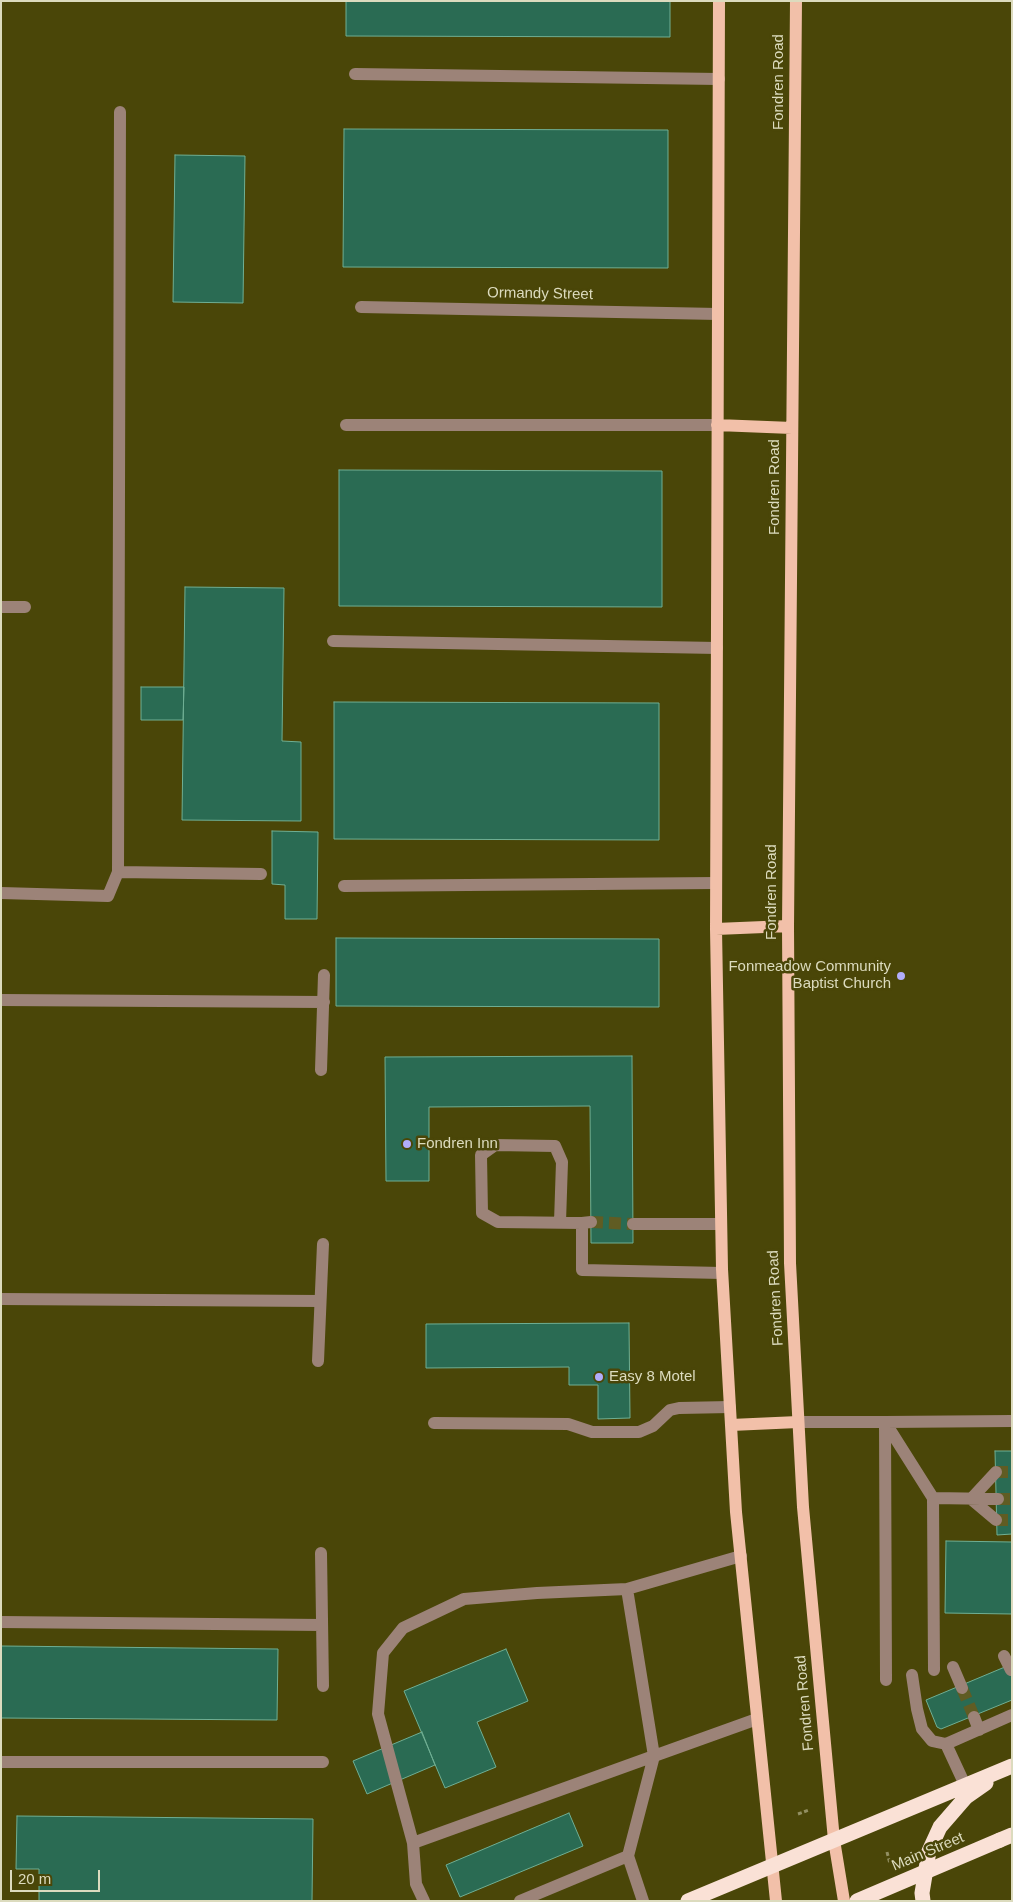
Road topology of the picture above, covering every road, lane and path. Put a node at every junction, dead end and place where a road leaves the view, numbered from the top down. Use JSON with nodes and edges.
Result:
{"nodes":[{"id":1,"x":719,"y":1,"type":"edge"},
{"id":2,"x":796,"y":1,"type":"edge"},
{"id":3,"x":355,"y":74,"type":"dead end"},
{"id":4,"x":719,"y":79,"type":"junction"},
{"id":5,"x":120,"y":112,"type":"dead end"},
{"id":6,"x":361,"y":307,"type":"dead end"},
{"id":7,"x":718,"y":314,"type":"junction"},
{"id":8,"x":346,"y":425,"type":"dead end"},
{"id":9,"x":717,"y":425,"type":"junction"},
{"id":10,"x":792,"y":428,"type":"junction"},
{"id":11,"x":25,"y":606,"type":"dead end"},
{"id":12,"x":1,"y":607,"type":"edge"},
{"id":13,"x":333,"y":642,"type":"dead end"},
{"id":14,"x":717,"y":648,"type":"junction"},
{"id":15,"x":118,"y":872,"type":"junction"},
{"id":16,"x":262,"y":874,"type":"dead end"},
{"id":17,"x":716,"y":883,"type":"junction"},
{"id":18,"x":344,"y":886,"type":"dead end"},
{"id":19,"x":1,"y":893,"type":"edge"},
{"id":20,"x":788,"y":926,"type":"junction"},
{"id":21,"x":716,"y":929,"type":"junction"},
{"id":22,"x":324,"y":975,"type":"dead end"},
{"id":23,"x":1,"y":1000,"type":"edge"},
{"id":24,"x":324,"y":1002,"type":"junction"},
{"id":25,"x":321,"y":1070,"type":"dead end"},
{"id":26,"x":560,"y":1222,"type":"junction"},
{"id":27,"x":632,"y":1224,"type":"tunnel mouth"},
{"id":28,"x":721,"y":1224,"type":"junction"},
{"id":29,"x":323,"y":1244,"type":"dead end"},
{"id":30,"x":722,"y":1273,"type":"junction"},
{"id":31,"x":1,"y":1299,"type":"edge"},
{"id":32,"x":320,"y":1301,"type":"junction"},
{"id":33,"x":318,"y":1361,"type":"dead end"},
{"id":34,"x":730,"y":1407,"type":"junction"},
{"id":35,"x":1012,"y":1421,"type":"edge"},
{"id":36,"x":434,"y":1422,"type":"dead end"},
{"id":37,"x":798,"y":1422,"type":"junction"},
{"id":38,"x":885,"y":1422,"type":"junction"},
{"id":39,"x":732,"y":1425,"type":"junction"},
{"id":40,"x":996,"y":1472,"type":"dead end"},
{"id":41,"x":933,"y":1498,"type":"junction"},
{"id":42,"x":971,"y":1498,"type":"junction"},
{"id":43,"x":998,"y":1499,"type":"tunnel mouth"},
{"id":44,"x":996,"y":1520,"type":"tunnel mouth"},
{"id":45,"x":321,"y":1553,"type":"dead end"},
{"id":46,"x":741,"y":1556,"type":"junction"},
{"id":47,"x":627,"y":1589,"type":"junction"},
{"id":48,"x":1,"y":1622,"type":"edge"},
{"id":49,"x":322,"y":1626,"type":"junction"},
{"id":50,"x":1004,"y":1656,"type":"dead end"},
{"id":51,"x":954,"y":1666,"type":"dead end"},
{"id":52,"x":934,"y":1670,"type":"dead end"},
{"id":53,"x":1011,"y":1670,"type":"edge"},
{"id":54,"x":912,"y":1675,"type":"dead end"},
{"id":55,"x":886,"y":1680,"type":"dead end"},
{"id":56,"x":323,"y":1686,"type":"dead end"},
{"id":57,"x":962,"y":1688,"type":"tunnel mouth"},
{"id":58,"x":1012,"y":1716,"type":"edge"},
{"id":59,"x":757,"y":1719,"type":"junction"},
{"id":60,"x":946,"y":1744,"type":"junction"},
{"id":61,"x":654,"y":1756,"type":"junction"},
{"id":62,"x":1,"y":1762,"type":"edge"},
{"id":63,"x":323,"y":1762,"type":"dead end"},
{"id":64,"x":1009,"y":1767,"type":"edge"},
{"id":65,"x":965,"y":1785,"type":"junction"},
{"id":66,"x":814,"y":1808,"type":"dead end"},
{"id":67,"x":798,"y":1814,"type":"dead end"},
{"id":68,"x":1006,"y":1838,"type":"edge"},
{"id":69,"x":834,"y":1840,"type":"junction"},
{"id":70,"x":413,"y":1843,"type":"junction"},
{"id":71,"x":628,"y":1856,"type":"junction"},
{"id":72,"x":772,"y":1866,"type":"junction"},
{"id":73,"x":424,"y":1901,"type":"edge"},
{"id":74,"x":520,"y":1901,"type":"edge"},
{"id":75,"x":643,"y":1901,"type":"edge"},
{"id":76,"x":688,"y":1901,"type":"edge"},
{"id":77,"x":776,"y":1901,"type":"edge"},
{"id":78,"x":844,"y":1901,"type":"edge"},
{"id":79,"x":857,"y":1901,"type":"edge"},
{"id":80,"x":923,"y":1901,"type":"edge"}],
"edges":[{"from":1,"to":4,"type":"main road"},
{"from":2,"to":10,"type":"main road","name":"Fondren Road"},
{"from":3,"to":4,"type":"street"},
{"from":4,"to":7,"type":"main road"},
{"from":5,"to":15,"type":"street"},
{"from":6,"to":7,"type":"street","name":"Ormandy Street"},
{"from":7,"to":9,"type":"main road"},
{"from":8,"to":9,"type":"street"},
{"from":9,"to":10,"type":"main road"},
{"from":9,"to":14,"type":"main road"},
{"from":10,"to":20,"type":"main road","name":"Fondren Road"},
{"from":11,"to":12,"type":"street"},
{"from":13,"to":14,"type":"street"},
{"from":14,"to":17,"type":"main road"},
{"from":15,"to":16,"type":"street"},
{"from":15,"to":19,"type":"street"},
{"from":17,"to":18,"type":"street"},
{"from":17,"to":21,"type":"main road"},
{"from":20,"to":21,"type":"main road"},
{"from":20,"to":37,"type":"main road","name":"Fondren Road"},
{"from":21,"to":28,"type":"main road"},
{"from":22,"to":24,"type":"street"},
{"from":23,"to":24,"type":"street"},
{"from":24,"to":25,"type":"street"},
{"from":26,"to":26,"type":"street"},
{"from":26,"to":30,"type":"street"},
{"from":27,"to":28,"type":"street"},
{"from":28,"to":30,"type":"main road"},
{"from":29,"to":32,"type":"street"},
{"from":30,"to":34,"type":"main road"},
{"from":31,"to":32,"type":"street"},
{"from":32,"to":33,"type":"street"},
{"from":34,"to":36,"type":"street"},
{"from":34,"to":39,"type":"main road"},
{"from":35,"to":38,"type":"street"},
{"from":37,"to":38,"type":"street"},
{"from":37,"to":39,"type":"main road"},
{"from":37,"to":69,"type":"main road","name":"Fondren Road"},
{"from":38,"to":41,"type":"street"},
{"from":38,"to":55,"type":"street"},
{"from":39,"to":46,"type":"main road"},
{"from":40,"to":42,"type":"street"},
{"from":41,"to":42,"type":"street"},
{"from":41,"to":52,"type":"street"},
{"from":42,"to":43,"type":"street"},
{"from":42,"to":44,"type":"street"},
{"from":45,"to":49,"type":"street"},
{"from":46,"to":47,"type":"street"},
{"from":46,"to":59,"type":"main road"},
{"from":47,"to":61,"type":"street"},
{"from":47,"to":70,"type":"street"},
{"from":48,"to":49,"type":"street"},
{"from":49,"to":56,"type":"street"},
{"from":50,"to":53,"type":"street"},
{"from":51,"to":57,"type":"street"},
{"from":54,"to":60,"type":"street"},
{"from":58,"to":60,"type":"street"},
{"from":59,"to":61,"type":"street"},
{"from":59,"to":72,"type":"main road"},
{"from":60,"to":65,"type":"street"},
{"from":61,"to":70,"type":"street"},
{"from":61,"to":71,"type":"street"},
{"from":62,"to":63,"type":"street"},
{"from":64,"to":65,"type":"highway"},
{"from":64,"to":80,"type":"highway"},
{"from":65,"to":69,"type":"highway"},
{"from":66,"to":67,"type":"path"},
{"from":68,"to":79,"type":"highway","name":"Main Street","bridge":true},
{"from":69,"to":72,"type":"highway"},
{"from":69,"to":78,"type":"main road","name":"Fondren Road"},
{"from":70,"to":73,"type":"street"},
{"from":71,"to":74,"type":"street"},
{"from":71,"to":75,"type":"street"},
{"from":72,"to":76,"type":"highway"},
{"from":72,"to":77,"type":"main road"}]}
